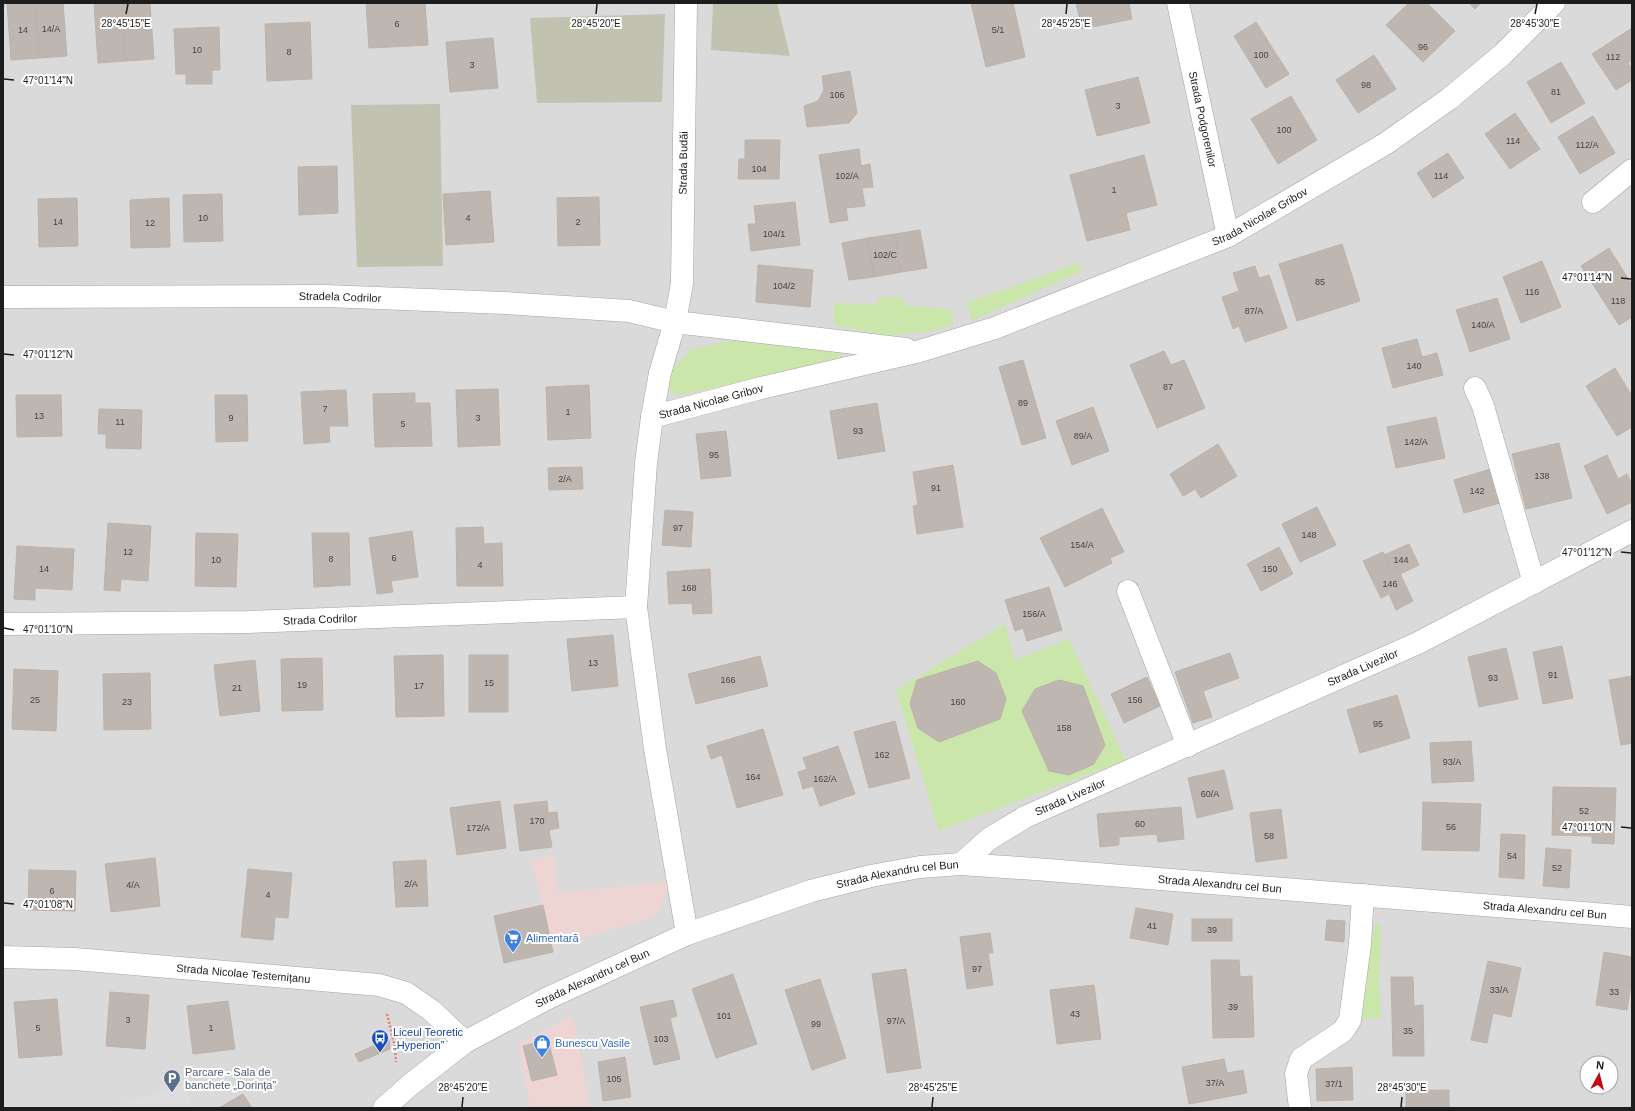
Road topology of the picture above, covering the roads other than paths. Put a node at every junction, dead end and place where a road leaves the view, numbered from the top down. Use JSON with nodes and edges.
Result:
{"nodes":[{"id":1,"x":686,"y":3,"type":"edge"},
{"id":2,"x":1178,"y":3,"type":"edge"},
{"id":3,"x":1554,"y":3,"type":"edge"},
{"id":4,"x":1632,"y":170,"type":"edge"},
{"id":5,"x":1593,"y":202,"type":"dead end"},
{"id":6,"x":1228,"y":236,"type":"junction"},
{"id":7,"x":3,"y":297,"type":"edge"},
{"id":8,"x":675,"y":322,"type":"junction"},
{"id":9,"x":920,"y":351,"type":"junction"},
{"id":10,"x":1475,"y":388,"type":"dead end"},
{"id":11,"x":652,"y":417,"type":"junction"},
{"id":12,"x":1632,"y":530,"type":"edge"},
{"id":13,"x":1534,"y":583,"type":"junction"},
{"id":14,"x":1128,"y":591,"type":"dead end"},
{"id":15,"x":636,"y":607,"type":"junction"},
{"id":16,"x":3,"y":624,"type":"edge"},
{"id":17,"x":1188,"y":746,"type":"junction"},
{"id":18,"x":961,"y":864,"type":"junction"},
{"id":19,"x":1362,"y":895,"type":"junction"},
{"id":20,"x":1632,"y":918,"type":"edge"},
{"id":21,"x":687,"y":934,"type":"junction"},
{"id":22,"x":3,"y":957,"type":"edge"},
{"id":23,"x":464,"y":1042,"type":"junction"},
{"id":24,"x":384,"y":1108,"type":"edge"},
{"id":25,"x":1300,"y":1108,"type":"edge"}],
"edges":[{"from":1,"to":8,"type":"street","name":"Strada Budăi"},
{"from":2,"to":6,"type":"street","name":"Strada Podgorenilor"},
{"from":3,"to":6,"type":"street","name":"Strada Nicolae Gribov"},
{"from":4,"to":5,"type":"street"},
{"from":6,"to":9,"type":"street","name":"Strada Nicolae Gribov"},
{"from":7,"to":8,"type":"street","name":"Stradela Codrilor"},
{"from":8,"to":9,"type":"street","name":"Strada Nicolae Gribov"},
{"from":8,"to":11,"type":"street","name":"Strada Nicolae Gribov"},
{"from":9,"to":11,"type":"street","name":"Strada Nicolae Gribov"},
{"from":10,"to":13,"type":"street"},
{"from":11,"to":15,"type":"street"},
{"from":12,"to":13,"type":"street","name":"Strada Livezilor"},
{"from":13,"to":17,"type":"street","name":"Strada Livezilor"},
{"from":14,"to":17,"type":"street"},
{"from":15,"to":16,"type":"street","name":"Strada Codrilor"},
{"from":15,"to":21,"type":"street"},
{"from":17,"to":18,"type":"street","name":"Strada Livezilor"},
{"from":18,"to":19,"type":"street","name":"Strada Alexandru cel Bun"},
{"from":18,"to":21,"type":"street","name":"Strada Alexandru cel Bun"},
{"from":19,"to":20,"type":"street","name":"Strada Alexandru cel Bun"},
{"from":19,"to":25,"type":"street"},
{"from":21,"to":23,"type":"street","name":"Strada Alexandru cel Bun"},
{"from":22,"to":23,"type":"street","name":"Strada Nicolae Testemițanu"},
{"from":23,"to":24,"type":"street","name":"Strada Alexandru cel Bun"}]}
